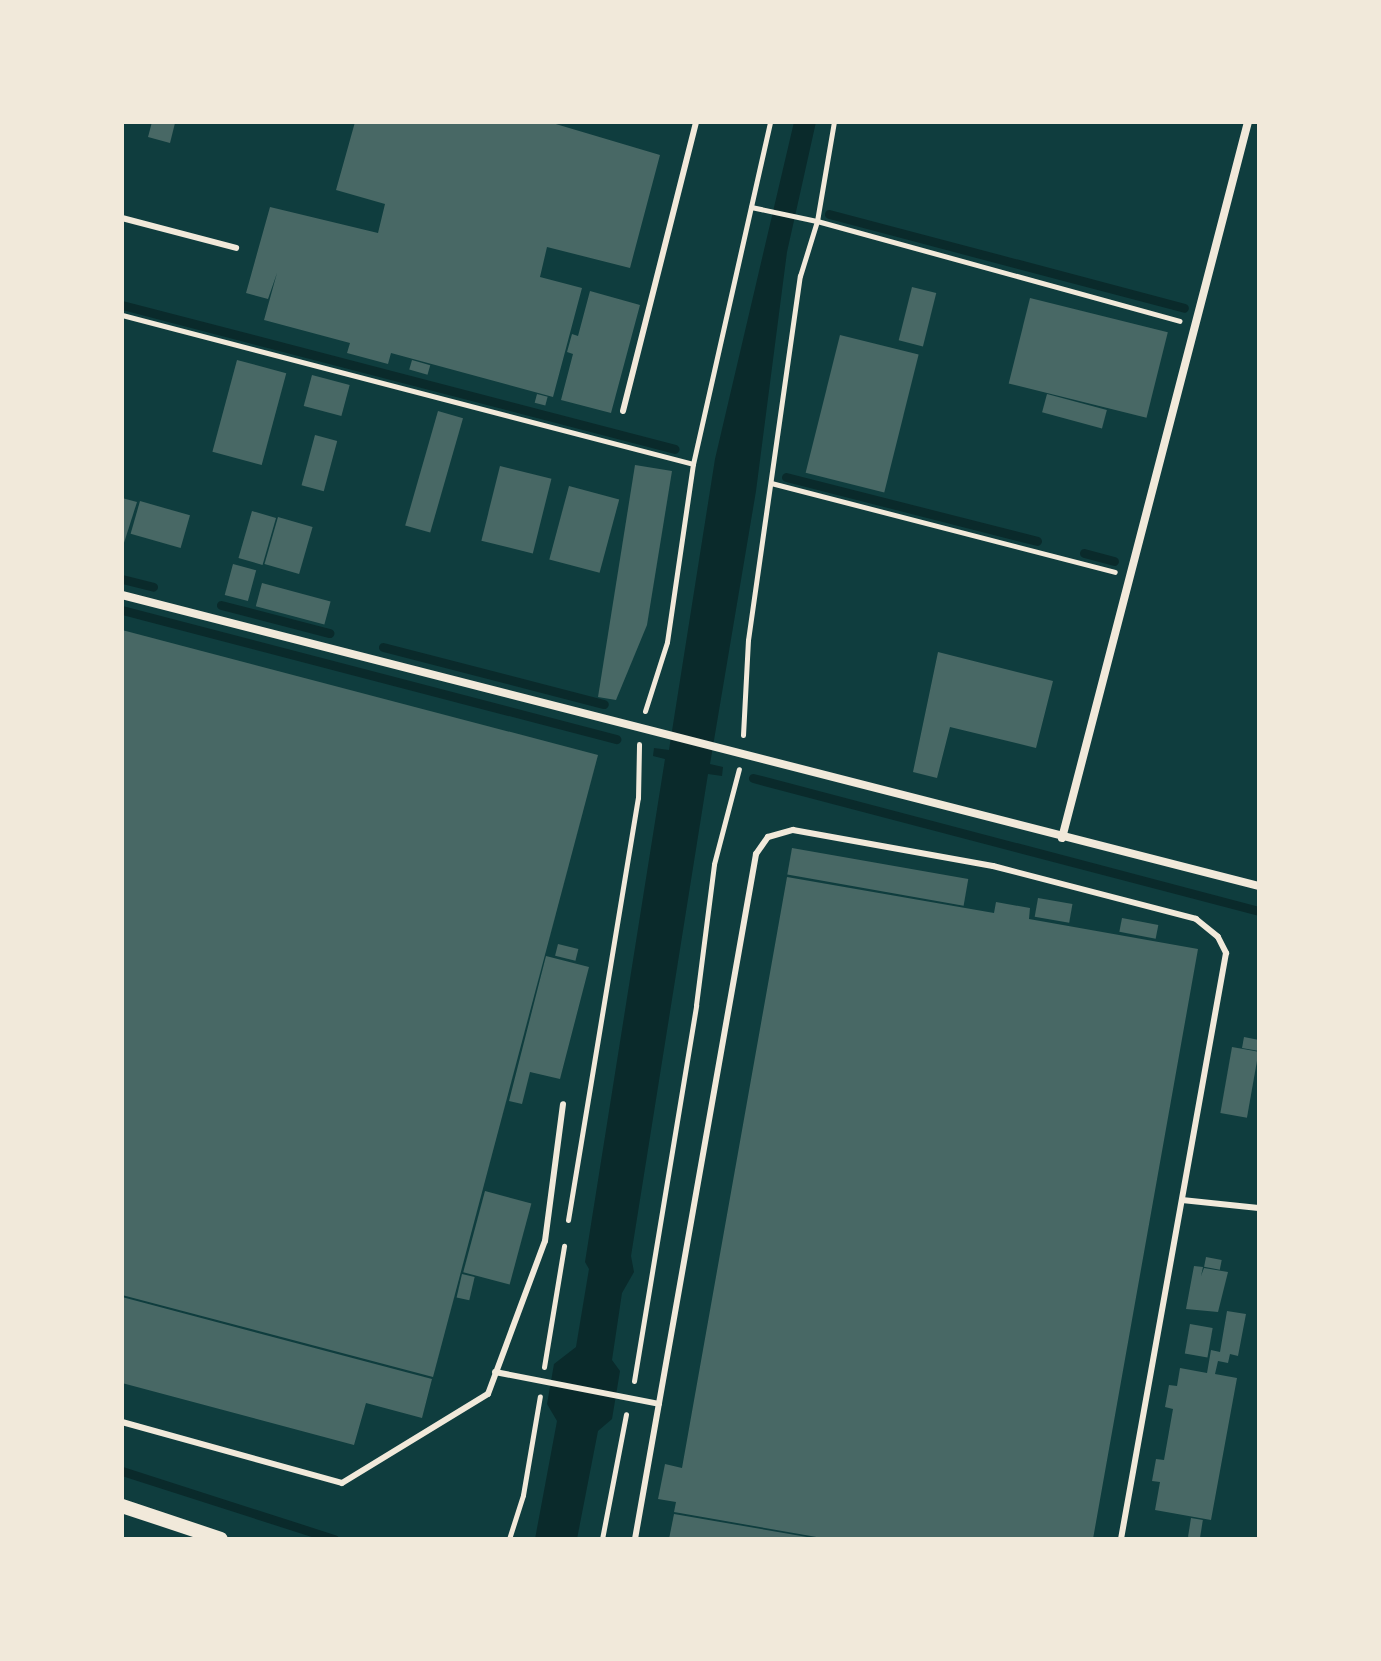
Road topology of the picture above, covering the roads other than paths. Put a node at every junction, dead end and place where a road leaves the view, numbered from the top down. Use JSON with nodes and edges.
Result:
{"nodes":[{"id":1,"x":696,"y":122,"type":"edge"},
{"id":2,"x":1248,"y":122,"type":"edge"},
{"id":3,"x":122,"y":218,"type":"edge"},
{"id":4,"x":236,"y":248,"type":"dead end"},
{"id":5,"x":623,"y":411,"type":"dead end"},
{"id":6,"x":122,"y":595,"type":"edge"},
{"id":7,"x":1062,"y":838,"type":"junction"},
{"id":8,"x":1259,"y":886,"type":"edge"},
{"id":9,"x":563,"y":1104,"type":"dead end"},
{"id":10,"x":1182,"y":1200,"type":"junction"},
{"id":11,"x":1259,"y":1208,"type":"edge"},
{"id":12,"x":495,"y":1372,"type":"junction"},
{"id":13,"x":659,"y":1404,"type":"junction"},
{"id":14,"x":122,"y":1422,"type":"edge"},
{"id":15,"x":122,"y":1506,"type":"edge"},
{"id":16,"x":221,"y":1539,"type":"edge"},
{"id":17,"x":635,"y":1539,"type":"edge"},
{"id":18,"x":1121,"y":1539,"type":"edge"}],
"edges":[{"from":1,"to":5,"type":"lane"},
{"from":2,"to":7,"type":"street"},
{"from":3,"to":4,"type":"lane"},
{"from":6,"to":7,"type":"street"},
{"from":7,"to":8,"type":"street"},
{"from":9,"to":12,"type":"lane"},
{"from":10,"to":11,"type":"lane"},
{"from":10,"to":13,"type":"lane"},
{"from":10,"to":18,"type":"lane"},
{"from":12,"to":13,"type":"lane"},
{"from":12,"to":14,"type":"lane"},
{"from":13,"to":17,"type":"lane"},
{"from":15,"to":16,"type":"street"}]}
